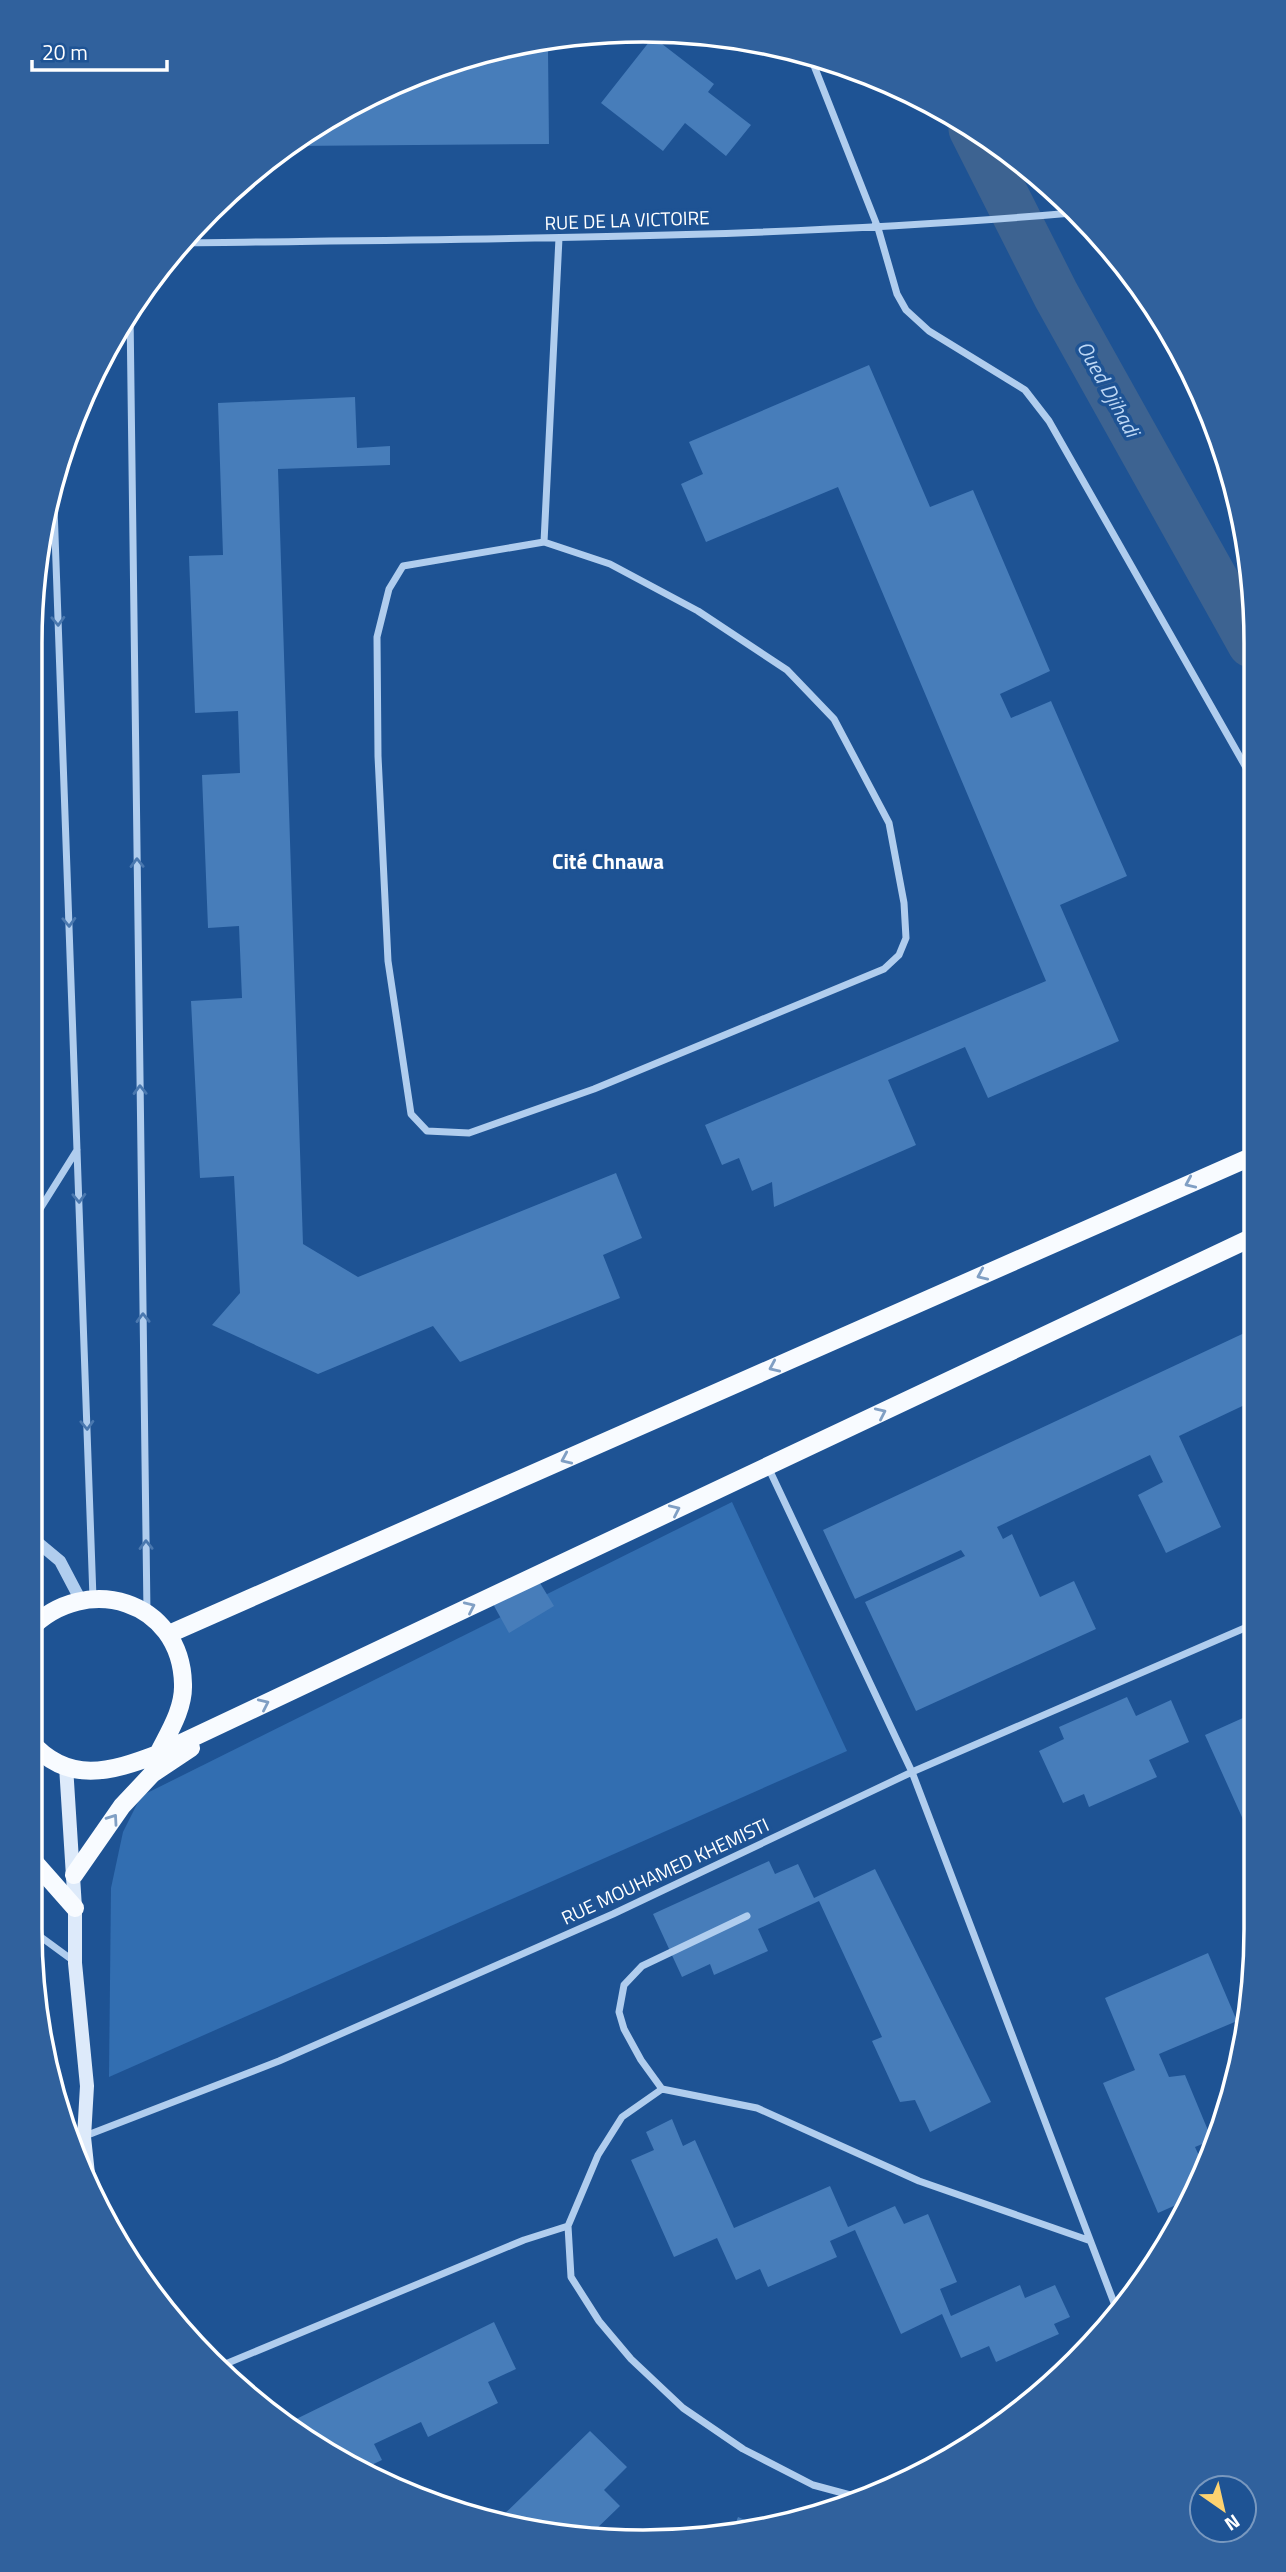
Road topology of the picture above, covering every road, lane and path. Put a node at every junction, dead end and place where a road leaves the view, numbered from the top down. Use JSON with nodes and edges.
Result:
{"nodes":[{"id":1,"x":815,"y":67,"type":"edge"},
{"id":2,"x":1064,"y":214,"type":"edge"},
{"id":3,"x":878,"y":228,"type":"junction"},
{"id":4,"x":559,"y":238,"type":"junction"},
{"id":5,"x":195,"y":243,"type":"edge"},
{"id":6,"x":130,"y":330,"type":"edge"},
{"id":7,"x":55,"y":523,"type":"edge"},
{"id":8,"x":544,"y":542,"type":"junction"},
{"id":9,"x":1244,"y":764,"type":"edge"},
{"id":10,"x":78,"y":1150,"type":"junction"},
{"id":11,"x":1244,"y":1160,"type":"edge"},
{"id":12,"x":42,"y":1206,"type":"edge"},
{"id":13,"x":1244,"y":1241,"type":"edge"},
{"id":14,"x":768,"y":1466,"type":"junction"},
{"id":15,"x":42,"y":1546,"type":"edge"},
{"id":16,"x":86,"y":1599,"type":"junction"},
{"id":17,"x":146,"y":1613,"type":"junction"},
{"id":18,"x":42,"y":1618,"type":"edge"},
{"id":19,"x":1244,"y":1628,"type":"edge"},
{"id":20,"x":169,"y":1634,"type":"junction"},
{"id":21,"x":239,"y":1716,"type":"junction"},
{"id":22,"x":42,"y":1752,"type":"edge"},
{"id":23,"x":158,"y":1754,"type":"junction"},
{"id":24,"x":48,"y":1758,"type":"junction"},
{"id":25,"x":42,"y":1759,"type":"edge"},
{"id":26,"x":66,"y":1766,"type":"junction"},
{"id":27,"x":912,"y":1772,"type":"junction"},
{"id":28,"x":42,"y":1871,"type":"edge"},
{"id":29,"x":74,"y":1875,"type":"junction"},
{"id":30,"x":75,"y":1908,"type":"junction"},
{"id":31,"x":747,"y":1916,"type":"dead end"},
{"id":32,"x":42,"y":1938,"type":"edge"},
{"id":33,"x":75,"y":1962,"type":"junction"},
{"id":34,"x":662,"y":2089,"type":"junction"},
{"id":35,"x":84,"y":2137,"type":"junction"},
{"id":36,"x":86,"y":2153,"type":"edge"},
{"id":37,"x":568,"y":2226,"type":"junction"},
{"id":38,"x":1088,"y":2240,"type":"junction"},
{"id":39,"x":1114,"y":2303,"type":"edge"},
{"id":40,"x":228,"y":2363,"type":"edge"},
{"id":41,"x":847,"y":2494,"type":"edge"}],
"edges":[{"from":1,"to":3,"type":"street"},
{"from":2,"to":3,"type":"street","name":"RUE DE LA VICTOIRE"},
{"from":3,"to":4,"type":"street","name":"RUE DE LA VICTOIRE"},
{"from":3,"to":9,"type":"street"},
{"from":4,"to":5,"type":"street","name":"RUE DE LA VICTOIRE"},
{"from":4,"to":8,"type":"street"},
{"from":17,"to":6,"type":"street","one_way":true},
{"from":7,"to":10,"type":"street","one_way":true},
{"from":8,"to":8,"type":"street"},
{"from":10,"to":12,"type":"street"},
{"from":10,"to":16,"type":"street","one_way":true},
{"from":11,"to":20,"type":"main road","one_way":true},
{"from":14,"to":13,"type":"main road","one_way":true},
{"from":21,"to":14,"type":"main road","one_way":true},
{"from":14,"to":27,"type":"street"},
{"from":15,"to":16,"type":"street"},
{"from":16,"to":17,"type":"main road"},
{"from":16,"to":18,"type":"main road"},
{"from":17,"to":20,"type":"main road"},
{"from":19,"to":27,"type":"street","name":"RUE MOUHAMED KHEMISTI"},
{"from":20,"to":23,"type":"main road"},
{"from":21,"to":23,"type":"main road"},
{"from":29,"to":21,"type":"main road","one_way":true},
{"from":22,"to":24,"type":"main road"},
{"from":23,"to":26,"type":"main road"},
{"from":24,"to":25,"type":"main road"},
{"from":24,"to":26,"type":"main road"},
{"from":26,"to":29,"type":"main road"},
{"from":27,"to":35,"type":"street","name":"RUE MOUHAMED KHEMISTI"},
{"from":27,"to":38,"type":"street"},
{"from":28,"to":30,"type":"main road"},
{"from":29,"to":30,"type":"main road"},
{"from":30,"to":33,"type":"main road"},
{"from":31,"to":34,"type":"street"},
{"from":32,"to":33,"type":"street"},
{"from":33,"to":35,"type":"main road"},
{"from":34,"to":37,"type":"street"},
{"from":34,"to":38,"type":"street"},
{"from":35,"to":36,"type":"main road"},
{"from":37,"to":40,"type":"street"},
{"from":37,"to":41,"type":"street"},
{"from":38,"to":39,"type":"street"}]}
